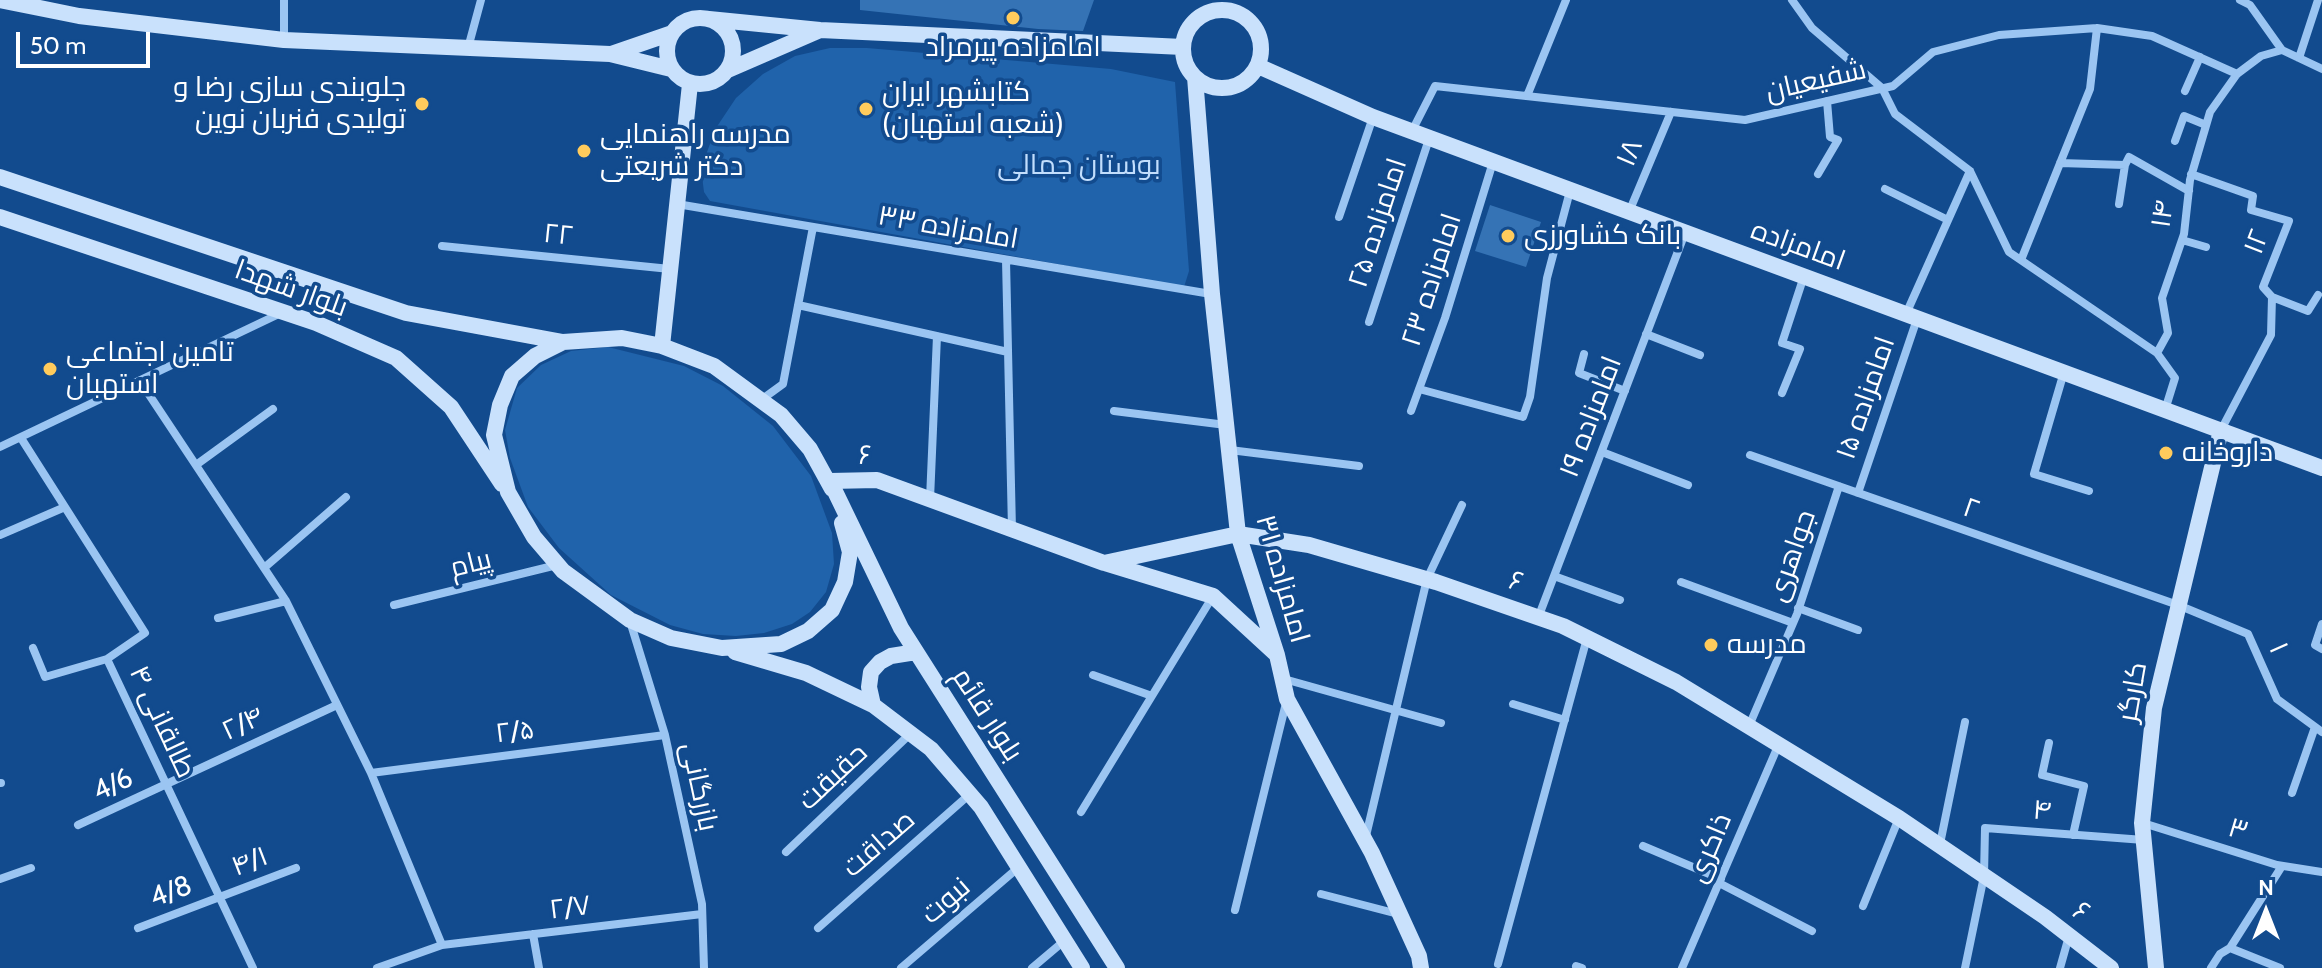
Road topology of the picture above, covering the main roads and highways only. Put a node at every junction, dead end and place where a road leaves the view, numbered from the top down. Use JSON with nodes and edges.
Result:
{"nodes":[{"id":1,"x":0,"y":0,"type":"edge"},
{"id":2,"x":1240,"y":6,"type":"edge"},
{"id":3,"x":709,"y":19,"type":"junction"},
{"id":4,"x":820,"y":30,"type":"junction"},
{"id":5,"x":672,"y":33,"type":"junction"},
{"id":6,"x":1183,"y":47,"type":"junction"},
{"id":7,"x":610,"y":54,"type":"junction"},
{"id":8,"x":1258,"y":66,"type":"junction"},
{"id":9,"x":671,"y":69,"type":"junction"},
{"id":10,"x":728,"y":70,"type":"junction"},
{"id":11,"x":1195,"y":77,"type":"junction"},
{"id":12,"x":690,"y":84,"type":"junction"},
{"id":13,"x":1,"y":175,"type":"edge"},
{"id":14,"x":0,"y":217,"type":"edge"},
{"id":15,"x":563,"y":342,"type":"junction"},
{"id":16,"x":662,"y":346,"type":"junction"},
{"id":17,"x":2221,"y":430,"type":"junction"},
{"id":18,"x":2322,"y":468,"type":"edge"},
{"id":19,"x":830,"y":481,"type":"junction"},
{"id":20,"x":508,"y":492,"type":"junction"},
{"id":21,"x":1238,"y":534,"type":"junction"},
{"id":22,"x":1104,"y":563,"type":"junction"},
{"id":23,"x":722,"y":648,"type":"junction"},
{"id":24,"x":916,"y":652,"type":"junction"},
{"id":25,"x":1277,"y":655,"type":"junction"},
{"id":26,"x":873,"y":705,"type":"junction"},
{"id":27,"x":1082,"y":968,"type":"edge"},
{"id":28,"x":1117,"y":968,"type":"edge"},
{"id":29,"x":1421,"y":968,"type":"edge"},
{"id":30,"x":2111,"y":968,"type":"edge"},
{"id":31,"x":2156,"y":968,"type":"edge"}],
"edges":[{"from":1,"to":7,"type":"main road"},
{"from":2,"to":6,"type":"main road"},
{"from":2,"to":8,"type":"main road"},
{"from":3,"to":4,"type":"main road"},
{"from":3,"to":5,"type":"main road"},
{"from":3,"to":10,"type":"main road"},
{"from":4,"to":6,"type":"main road"},
{"from":4,"to":10,"type":"main road"},
{"from":5,"to":7,"type":"main road"},
{"from":5,"to":9,"type":"main road"},
{"from":6,"to":11,"type":"main road"},
{"from":7,"to":9,"type":"main road"},
{"from":8,"to":11,"type":"main road"},
{"from":8,"to":17,"type":"main road","name":"امامزاده"},
{"from":9,"to":12,"type":"main road"},
{"from":10,"to":12,"type":"main road"},
{"from":11,"to":21,"type":"main road","name":"امامزاده ۳۱"},
{"from":12,"to":16,"type":"main road"},
{"from":13,"to":15,"type":"main road","name":"بلوار شهدا"},
{"from":14,"to":20,"type":"main road","name":"بلوار شهدا"},
{"from":15,"to":16,"type":"main road"},
{"from":15,"to":20,"type":"main road"},
{"from":16,"to":19,"type":"main road"},
{"from":17,"to":18,"type":"main road","name":"امامزاده"},
{"from":17,"to":31,"type":"main road","name":"کارگر"},
{"from":19,"to":22,"type":"main road","name":"۶"},
{"from":19,"to":23,"type":"main road"},
{"from":19,"to":24,"type":"main road","name":"بلوار قائم"},
{"from":20,"to":23,"type":"main road"},
{"from":21,"to":22,"type":"main road","name":"۶"},
{"from":21,"to":25,"type":"main road","name":"امامزاده ۳۱"},
{"from":21,"to":30,"type":"main road","name":"۶"},
{"from":22,"to":25,"type":"main road"},
{"from":23,"to":26,"type":"main road","name":"بلوار قائم"},
{"from":24,"to":26,"type":"main road"},
{"from":24,"to":28,"type":"main road","name":"بلوار قائم"},
{"from":25,"to":29,"type":"main road","name":"امامزاده ۳۱"},
{"from":26,"to":27,"type":"main road","name":"بلوار قائم"}]}
